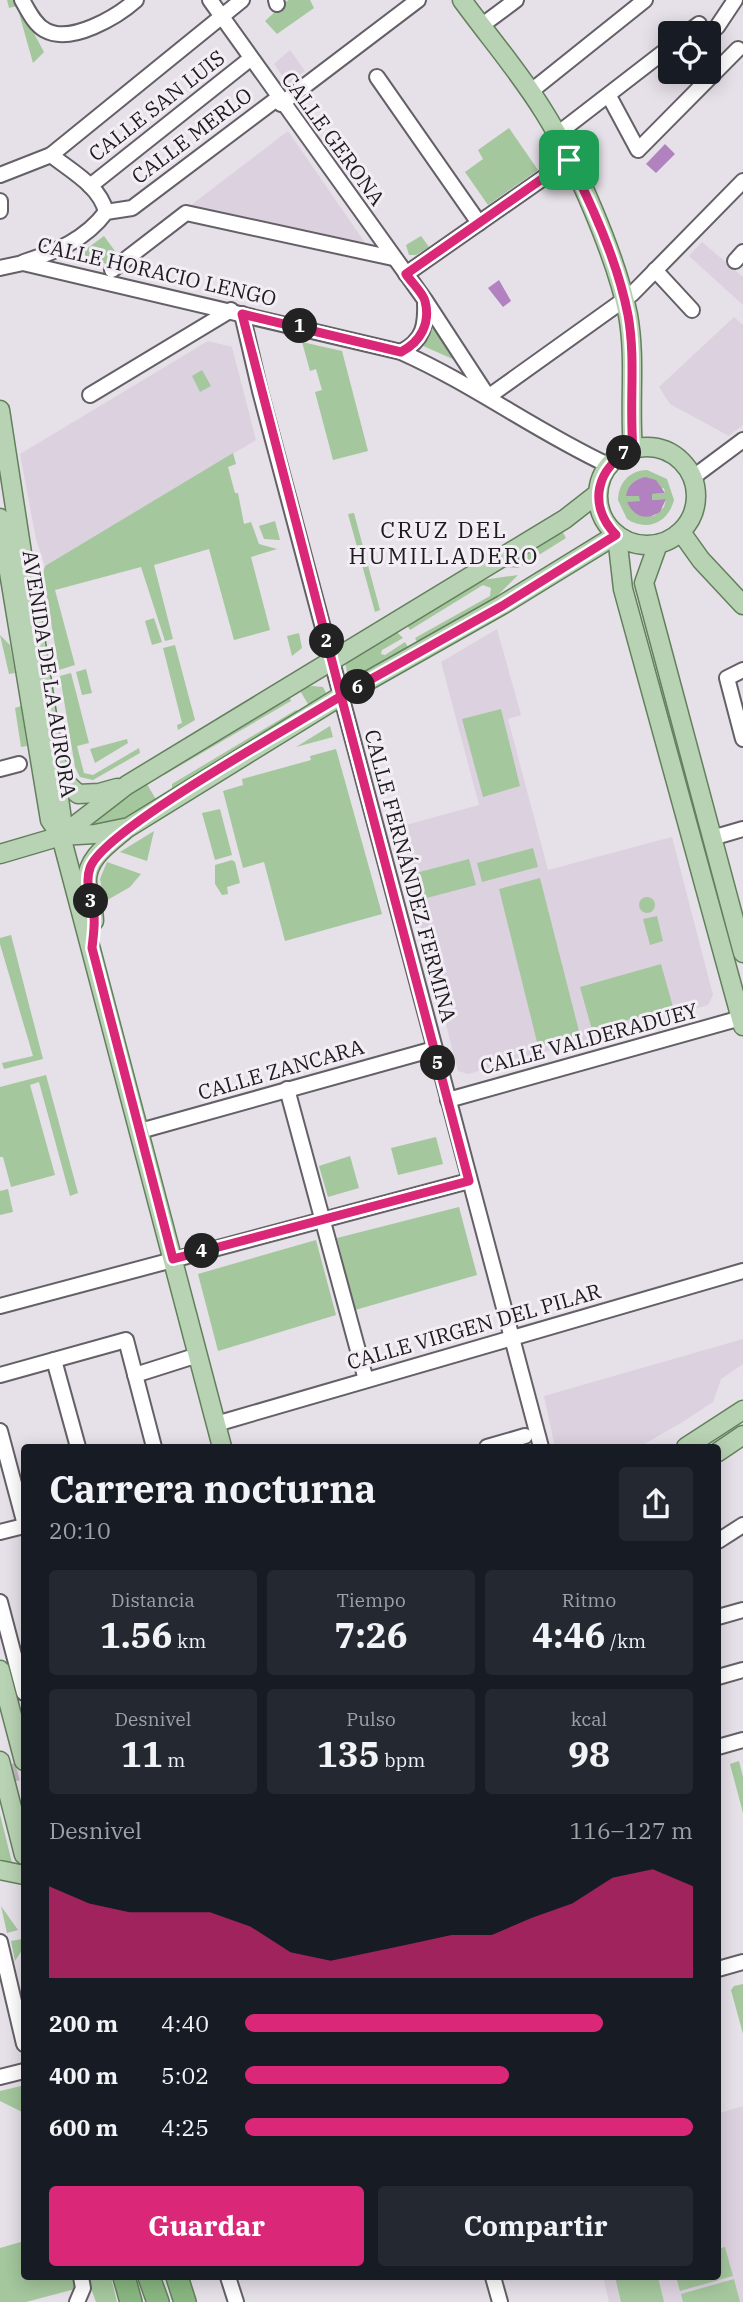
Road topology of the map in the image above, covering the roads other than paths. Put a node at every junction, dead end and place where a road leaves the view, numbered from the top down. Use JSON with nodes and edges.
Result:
{"nodes":[{"id":1,"x":22,"y":0,"type":"edge"},
{"id":2,"x":136,"y":0,"type":"edge"},
{"id":3,"x":209,"y":0,"type":"edge"},
{"id":4,"x":242,"y":0,"type":"edge"},
{"id":5,"x":418,"y":0,"type":"edge"},
{"id":6,"x":462,"y":0,"type":"edge"},
{"id":7,"x":516,"y":0,"type":"edge"},
{"id":8,"x":645,"y":0,"type":"edge"},
{"id":9,"x":736,"y":0,"type":"edge"},
{"id":10,"x":221,"y":16,"type":"junction"},
{"id":11,"x":721,"y":21,"type":"edge"},
{"id":12,"x":481,"y":26,"type":"junction"},
{"id":13,"x":738,"y":49,"type":"dead end"},
{"id":14,"x":658,"y":57,"type":"edge"},
{"id":15,"x":250,"y":59,"type":"junction"},
{"id":16,"x":377,"y":77,"type":"dead end"},
{"id":17,"x":530,"y":92,"type":"junction"},
{"id":18,"x":609,"y":96,"type":"junction"},
{"id":19,"x":279,"y":101,"type":"junction"},
{"id":20,"x":556,"y":135,"type":"junction"},
{"id":21,"x":51,"y":155,"type":"junction"},
{"id":22,"x":569,"y":160,"type":"junction"},
{"id":23,"x":0,"y":175,"type":"edge"},
{"id":24,"x":743,"y":181,"type":"edge"},
{"id":25,"x":90,"y":186,"type":"junction"},
{"id":26,"x":0,"y":201,"type":"edge"},
{"id":27,"x":0,"y":211,"type":"edge"},
{"id":28,"x":106,"y":212,"type":"junction"},
{"id":29,"x":479,"y":223,"type":"junction"},
{"id":30,"x":393,"y":258,"type":"junction"},
{"id":31,"x":23,"y":263,"type":"junction"},
{"id":32,"x":0,"y":268,"type":"edge"},
{"id":33,"x":112,"y":270,"type":"dead end"},
{"id":34,"x":655,"y":270,"type":"junction"},
{"id":35,"x":406,"y":274,"type":"junction"},
{"id":36,"x":425,"y":300,"type":"junction"},
{"id":37,"x":624,"y":301,"type":"junction"},
{"id":38,"x":692,"y":310,"type":"dead end"},
{"id":39,"x":236,"y":312,"type":"junction"},
{"id":40,"x":401,"y":352,"type":"junction"},
{"id":41,"x":90,"y":395,"type":"dead end"},
{"id":42,"x":488,"y":397,"type":"junction"},
{"id":43,"x":0,"y":410,"type":"edge"},
{"id":44,"x":743,"y":440,"type":"edge"},
{"id":45,"x":633,"y":449,"type":"junction"},
{"id":46,"x":608,"y":465,"type":"junction"},
{"id":47,"x":692,"y":478,"type":"junction"},
{"id":48,"x":597,"y":494,"type":"junction"},
{"id":49,"x":0,"y":518,"type":"edge"},
{"id":50,"x":681,"y":532,"type":"junction"},
{"id":51,"x":617,"y":536,"type":"junction"},
{"id":52,"x":658,"y":544,"type":"junction"},
{"id":53,"x":743,"y":605,"type":"edge"},
{"id":54,"x":7,"y":612,"type":"edge"},
{"id":55,"x":332,"y":660,"type":"junction"},
{"id":56,"x":743,"y":670,"type":"edge"},
{"id":57,"x":341,"y":696,"type":"junction"},
{"id":58,"x":743,"y":739,"type":"edge"},
{"id":59,"x":53,"y":754,"type":"junction"},
{"id":60,"x":19,"y":764,"type":"dead end"},
{"id":61,"x":0,"y":769,"type":"edge"},
{"id":62,"x":127,"y":785,"type":"junction"},
{"id":63,"x":129,"y":827,"type":"junction"},
{"id":64,"x":743,"y":829,"type":"edge"},
{"id":65,"x":61,"y":836,"type":"junction"},
{"id":66,"x":712,"y":838,"type":"junction"},
{"id":67,"x":0,"y":854,"type":"edge"},
{"id":68,"x":92,"y":948,"type":"junction"},
{"id":69,"x":743,"y":953,"type":"edge"},
{"id":70,"x":742,"y":1022,"type":"edge"},
{"id":71,"x":434,"y":1049,"type":"junction"},
{"id":72,"x":287,"y":1090,"type":"junction"},
{"id":73,"x":448,"y":1100,"type":"junction"},
{"id":74,"x":140,"y":1132,"type":"junction"},
{"id":75,"x":469,"y":1181,"type":"junction"},
{"id":76,"x":322,"y":1220,"type":"junction"},
{"id":77,"x":173,"y":1259,"type":"junction"},
{"id":78,"x":743,"y":1271,"type":"edge"},
{"id":79,"x":0,"y":1306,"type":"edge"},
{"id":80,"x":512,"y":1338,"type":"junction"},
{"id":81,"x":198,"y":1355,"type":"junction"},
{"id":82,"x":54,"y":1360,"type":"junction"},
{"id":83,"x":0,"y":1375,"type":"edge"},
{"id":84,"x":135,"y":1375,"type":"junction"},
{"id":85,"x":366,"y":1380,"type":"junction"},
{"id":86,"x":743,"y":1410,"type":"edge"},
{"id":87,"x":216,"y":1424,"type":"junction"},
{"id":88,"x":0,"y":1431,"type":"edge"},
{"id":89,"x":743,"y":1435,"type":"edge"},
{"id":90,"x":525,"y":1436,"type":"dead end"},
{"id":91,"x":77,"y":1444,"type":"edge"},
{"id":92,"x":153,"y":1444,"type":"edge"},
{"id":93,"x":221,"y":1444,"type":"edge"},
{"id":94,"x":497,"y":1444,"type":"edge"},
{"id":95,"x":540,"y":1444,"type":"edge"},
{"id":96,"x":691,"y":1444,"type":"edge"},
{"id":97,"x":721,"y":1450,"type":"edge"},
{"id":98,"x":20,"y":1491,"type":"edge"},
{"id":99,"x":21,"y":1525,"type":"edge"},
{"id":100,"x":743,"y":1525,"type":"edge"},
{"id":101,"x":0,"y":1532,"type":"edge"},
{"id":102,"x":721,"y":1539,"type":"edge"},
{"id":103,"x":0,"y":1602,"type":"edge"},
{"id":104,"x":743,"y":1610,"type":"edge"},
{"id":105,"x":721,"y":1616,"type":"edge"},
{"id":106,"x":0,"y":1670,"type":"edge"},
{"id":107,"x":743,"y":1670,"type":"edge"},
{"id":108,"x":721,"y":1676,"type":"edge"},
{"id":109,"x":21,"y":1682,"type":"edge"},
{"id":110,"x":743,"y":1740,"type":"edge"},
{"id":111,"x":21,"y":1743,"type":"edge"},
{"id":112,"x":721,"y":1746,"type":"edge"},
{"id":113,"x":0,"y":1749,"type":"edge"},
{"id":114,"x":21,"y":1750,"type":"edge"},
{"id":115,"x":0,"y":1761,"type":"edge"},
{"id":116,"x":21,"y":1843,"type":"edge"},
{"id":117,"x":0,"y":1870,"type":"edge"},
{"id":118,"x":21,"y":1874,"type":"edge"},
{"id":119,"x":0,"y":1942,"type":"edge"},
{"id":120,"x":743,"y":1962,"type":"edge"},
{"id":121,"x":721,"y":1968,"type":"edge"},
{"id":122,"x":21,"y":2030,"type":"edge"},
{"id":123,"x":21,"y":2072,"type":"edge"},
{"id":124,"x":0,"y":2077,"type":"edge"},
{"id":125,"x":82,"y":2280,"type":"edge"},
{"id":126,"x":125,"y":2280,"type":"edge"},
{"id":127,"x":140,"y":2280,"type":"edge"},
{"id":128,"x":150,"y":2280,"type":"edge"},
{"id":129,"x":178,"y":2280,"type":"edge"},
{"id":130,"x":229,"y":2280,"type":"edge"},
{"id":131,"x":494,"y":2280,"type":"edge"},
{"id":132,"x":77,"y":2302,"type":"edge"},
{"id":133,"x":131,"y":2302,"type":"edge"},
{"id":134,"x":145,"y":2302,"type":"edge"},
{"id":135,"x":158,"y":2302,"type":"edge"},
{"id":136,"x":185,"y":2302,"type":"edge"},
{"id":137,"x":236,"y":2302,"type":"edge"},
{"id":138,"x":500,"y":2302,"type":"edge"}],
"edges":[{"from":1,"to":2,"type":"street"},
{"from":3,"to":10,"type":"street","name":"CALLE GERONA"},
{"from":4,"to":10,"type":"street"},
{"from":5,"to":19,"type":"street","name":"CALLE MERLO"},
{"from":6,"to":12,"type":"main road"},
{"from":7,"to":12,"type":"street"},
{"from":8,"to":17,"type":"street"},
{"from":9,"to":11,"type":"street"},
{"from":10,"to":15,"type":"street","name":"CALLE GERONA"},
{"from":10,"to":21,"type":"street"},
{"from":12,"to":17,"type":"main road"},
{"from":13,"to":18,"type":"street"},
{"from":14,"to":18,"type":"street"},
{"from":15,"to":19,"type":"street","name":"CALLE GERONA"},
{"from":15,"to":25,"type":"street","name":"CALLE SAN LUIS"},
{"from":16,"to":29,"type":"street"},
{"from":17,"to":20,"type":"main road"},
{"from":18,"to":20,"type":"street"},
{"from":19,"to":28,"type":"street","name":"CALLE MERLO"},
{"from":19,"to":30,"type":"street","name":"CALLE GERONA"},
{"from":20,"to":22,"type":"main road"},
{"from":21,"to":23,"type":"street"},
{"from":21,"to":25,"type":"street"},
{"from":22,"to":29,"type":"street"},
{"from":22,"to":37,"type":"main road"},
{"from":24,"to":34,"type":"street"},
{"from":25,"to":28,"type":"street"},
{"from":26,"to":27,"type":"street"},
{"from":28,"to":31,"type":"street","name":"CALLE MERLO"},
{"from":29,"to":35,"type":"street"},
{"from":30,"to":33,"type":"street"},
{"from":30,"to":35,"type":"street","name":"CALLE GERONA"},
{"from":31,"to":32,"type":"street","name":"CALLE HORACIO LENGO"},
{"from":31,"to":39,"type":"street","name":"CALLE HORACIO LENGO"},
{"from":34,"to":37,"type":"street"},
{"from":34,"to":38,"type":"street"},
{"from":35,"to":36,"type":"street","name":"CALLE GERONA"},
{"from":36,"to":40,"type":"street"},
{"from":36,"to":42,"type":"street","name":"CALLE GERONA"},
{"from":37,"to":42,"type":"street"},
{"from":37,"to":45,"type":"main road"},
{"from":39,"to":40,"type":"street","name":"CALLE HORACIO LENGO"},
{"from":39,"to":41,"type":"street"},
{"from":39,"to":55,"type":"street","name":"CALLE FERNÁNDEZ FERMINA"},
{"from":40,"to":42,"type":"street","name":"CALLE HORACIO LENGO"},
{"from":42,"to":46,"type":"street","name":"CALLE HORACIO LENGO"},
{"from":43,"to":59,"type":"main road","name":"AVENIDA DE LA AURORA"},
{"from":44,"to":47,"type":"street"},
{"from":45,"to":46,"type":"main road"},
{"from":45,"to":47,"type":"main road"},
{"from":46,"to":48,"type":"main road"},
{"from":47,"to":50,"type":"main road"},
{"from":48,"to":51,"type":"main road"},
{"from":48,"to":55,"type":"main road"},
{"from":49,"to":54,"type":"main road","name":"AVENIDA DE LA AURORA"},
{"from":50,"to":52,"type":"main road"},
{"from":50,"to":53,"type":"main road"},
{"from":51,"to":52,"type":"main road"},
{"from":51,"to":57,"type":"main road"},
{"from":51,"to":70,"type":"main road"},
{"from":52,"to":66,"type":"main road"},
{"from":54,"to":65,"type":"main road","name":"AVENIDA DE LA AURORA"},
{"from":55,"to":57,"type":"street","name":"CALLE FERNÁNDEZ FERMINA"},
{"from":55,"to":62,"type":"main road"},
{"from":56,"to":58,"type":"street"},
{"from":57,"to":63,"type":"main road"},
{"from":57,"to":71,"type":"street","name":"CALLE FERNÁNDEZ FERMINA"},
{"from":59,"to":62,"type":"main road","name":"AVENIDA DE LA AURORA"},
{"from":59,"to":65,"type":"main road","name":"AVENIDA DE LA AURORA"},
{"from":60,"to":61,"type":"street"},
{"from":62,"to":65,"type":"main road"},
{"from":63,"to":65,"type":"main road"},
{"from":63,"to":68,"type":"main road"},
{"from":64,"to":66,"type":"street"},
{"from":65,"to":67,"type":"main road"},
{"from":65,"to":68,"type":"main road"},
{"from":66,"to":69,"type":"main road"},
{"from":68,"to":74,"type":"main road"},
{"from":70,"to":73,"type":"street","name":"CALLE VALDERADUEY"},
{"from":71,"to":72,"type":"street","name":"CALLE ZANCARA"},
{"from":71,"to":73,"type":"street","name":"CALLE FERNÁNDEZ FERMINA"},
{"from":72,"to":74,"type":"street","name":"CALLE ZANCARA"},
{"from":72,"to":76,"type":"street"},
{"from":73,"to":75,"type":"street","name":"CALLE FERNÁNDEZ FERMINA"},
{"from":74,"to":77,"type":"main road"},
{"from":75,"to":76,"type":"street"},
{"from":75,"to":80,"type":"street","name":"CALLE FERNÁNDEZ FERMINA"},
{"from":76,"to":77,"type":"street"},
{"from":76,"to":85,"type":"street"},
{"from":77,"to":79,"type":"street"},
{"from":77,"to":81,"type":"main road"},
{"from":78,"to":80,"type":"street","name":"CALLE VIRGEN DEL PILAR"},
{"from":80,"to":85,"type":"street","name":"CALLE VIRGEN DEL PILAR"},
{"from":80,"to":95,"type":"street","name":"CALLE FERNÁNDEZ FERMINA"},
{"from":81,"to":84,"type":"street"},
{"from":81,"to":87,"type":"main road"},
{"from":82,"to":83,"type":"street"},
{"from":82,"to":84,"type":"street"},
{"from":82,"to":91,"type":"street"},
{"from":84,"to":92,"type":"street"},
{"from":85,"to":87,"type":"street","name":"CALLE VIRGEN DEL PILAR"},
{"from":86,"to":96,"type":"main road"},
{"from":87,"to":93,"type":"main road"},
{"from":88,"to":98,"type":"street"},
{"from":89,"to":97,"type":"main road"},
{"from":90,"to":94,"type":"street"},
{"from":99,"to":101,"type":"street"},
{"from":100,"to":102,"type":"street"},
{"from":103,"to":109,"type":"street"},
{"from":104,"to":105,"type":"street"},
{"from":106,"to":111,"type":"main road"},
{"from":107,"to":108,"type":"street"},
{"from":110,"to":112,"type":"street"},
{"from":113,"to":114,"type":"main road"},
{"from":115,"to":116,"type":"main road"},
{"from":117,"to":118,"type":"main road"},
{"from":119,"to":122,"type":"street"},
{"from":120,"to":121,"type":"street"},
{"from":123,"to":124,"type":"street"},
{"from":125,"to":132,"type":"street"},
{"from":126,"to":133,"type":"highway"},
{"from":127,"to":134,"type":"highway"},
{"from":128,"to":135,"type":"highway"},
{"from":129,"to":136,"type":"highway"},
{"from":130,"to":137,"type":"street"},
{"from":131,"to":138,"type":"street"}]}
